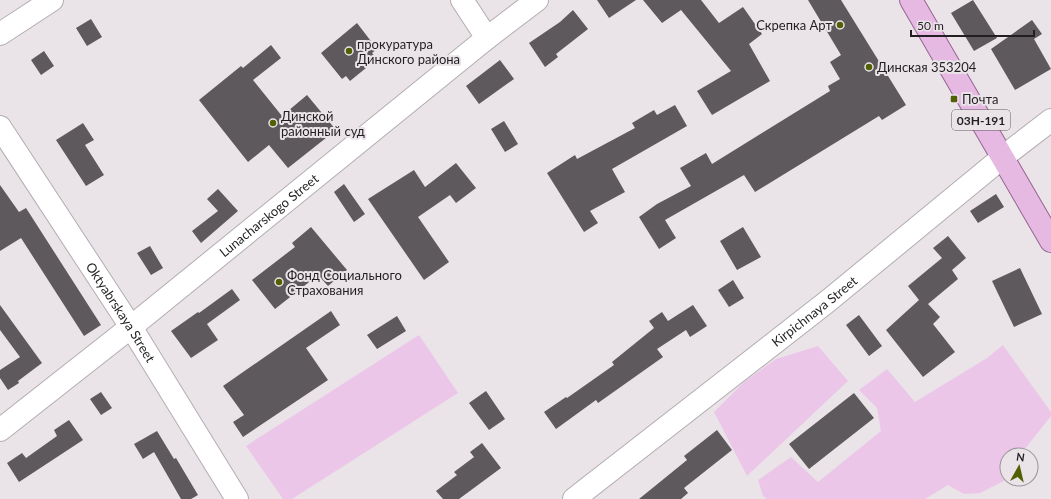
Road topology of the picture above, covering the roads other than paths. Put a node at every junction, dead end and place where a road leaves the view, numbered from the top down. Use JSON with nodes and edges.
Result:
{"nodes":[{"id":1,"x":52,"y":0,"type":"edge"},
{"id":2,"x":462,"y":0,"type":"edge"},
{"id":3,"x":537,"y":0,"type":"edge"},
{"id":4,"x":910,"y":0,"type":"edge"},
{"id":5,"x":0,"y":34,"type":"edge"},
{"id":6,"x":487,"y":38,"type":"junction"},
{"id":7,"x":1051,"y":120,"type":"edge"},
{"id":8,"x":0,"y":127,"type":"edge"},
{"id":9,"x":1003,"y":157,"type":"junction"},
{"id":10,"x":1051,"y":241,"type":"edge"},
{"id":11,"x":131,"y":327,"type":"junction"},
{"id":12,"x":0,"y":430,"type":"edge"},
{"id":13,"x":238,"y":499,"type":"edge"},
{"id":14,"x":574,"y":499,"type":"edge"}],
"edges":[{"from":1,"to":5,"type":"street"},
{"from":2,"to":6,"type":"street"},
{"from":3,"to":6,"type":"street","name":"Lunacharskogo Street"},
{"from":4,"to":9,"type":"main road","number":"03Н-191"},
{"from":6,"to":11,"type":"street","name":"Lunacharskogo Street"},
{"from":7,"to":9,"type":"street","name":"Kirpichnaya Street"},
{"from":8,"to":11,"type":"street","name":"Oktyabrskaya Street"},
{"from":9,"to":10,"type":"main road","number":"03Н-191"},
{"from":9,"to":14,"type":"street","name":"Kirpichnaya Street"},
{"from":11,"to":12,"type":"street","name":"Lunacharskogo Street"},
{"from":11,"to":13,"type":"street","name":"Oktyabrskaya Street"}]}
